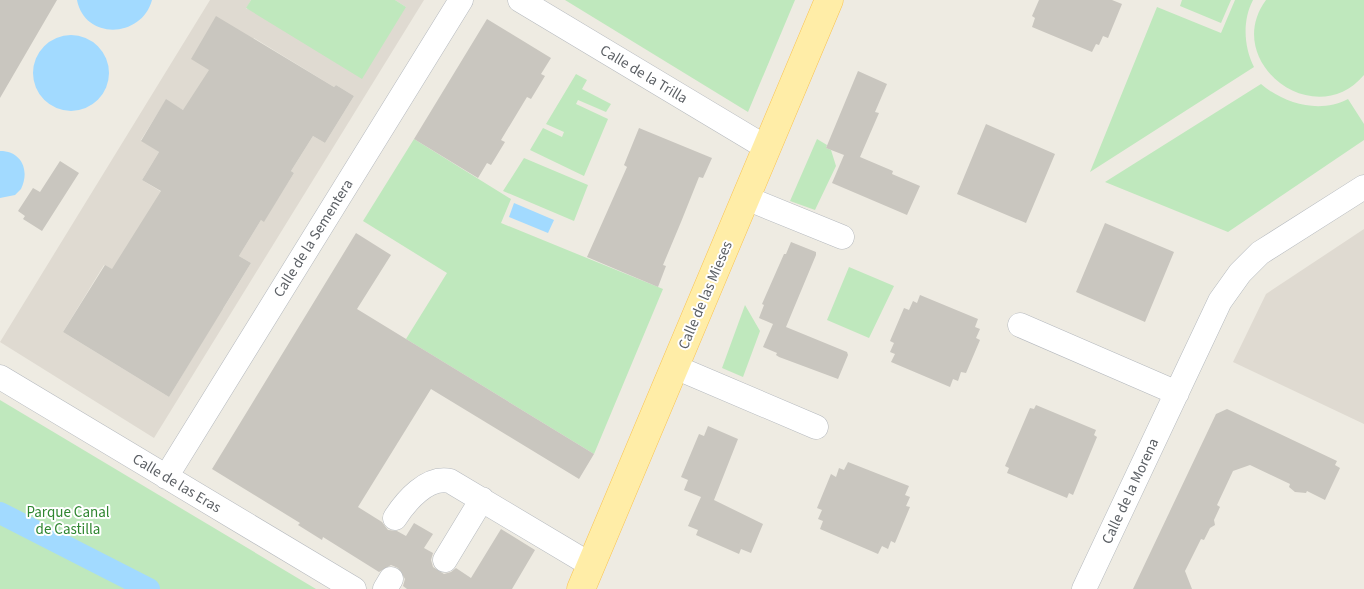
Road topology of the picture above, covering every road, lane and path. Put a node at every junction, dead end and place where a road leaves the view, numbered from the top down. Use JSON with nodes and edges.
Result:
{"nodes":[{"id":1,"x":461,"y":0,"type":"edge"},
{"id":2,"x":520,"y":0,"type":"edge"},
{"id":3,"x":830,"y":0,"type":"edge"},
{"id":4,"x":767,"y":148,"type":"junction"},
{"id":5,"x":1364,"y":187,"type":"edge"},
{"id":6,"x":746,"y":198,"type":"junction"},
{"id":7,"x":842,"y":237,"type":"dead end"},
{"id":8,"x":1020,"y":326,"type":"dead end"},
{"id":9,"x":675,"y":367,"type":"junction"},
{"id":10,"x":0,"y":377,"type":"edge"},
{"id":11,"x":1177,"y":393,"type":"junction"},
{"id":12,"x":816,"y":427,"type":"dead end"},
{"id":13,"x":166,"y":477,"type":"junction"},
{"id":14,"x":482,"y":499,"type":"junction"},
{"id":15,"x":394,"y":518,"type":"dead end"},
{"id":16,"x":445,"y":560,"type":"dead end"},
{"id":17,"x":586,"y":577,"type":"edge"},
{"id":18,"x":354,"y":589,"type":"edge"},
{"id":19,"x":1084,"y":589,"type":"edge"}],
"edges":[{"from":1,"to":13,"type":"street","name":"Calle de la Sementera"},
{"from":2,"to":4,"type":"street","name":"Calle de la Trilla"},
{"from":3,"to":4,"type":"main road","name":"Calle de las Mieses"},
{"from":4,"to":6,"type":"main road","name":"Calle de las Mieses"},
{"from":5,"to":11,"type":"street","name":"Calle de la Morena"},
{"from":6,"to":7,"type":"street"},
{"from":6,"to":9,"type":"main road","name":"Calle de las Mieses"},
{"from":8,"to":11,"type":"street"},
{"from":9,"to":12,"type":"street"},
{"from":9,"to":17,"type":"main road","name":"Calle de las Mieses"},
{"from":10,"to":13,"type":"street","name":"Calle de las Eras"},
{"from":11,"to":19,"type":"street","name":"Calle de la Morena"},
{"from":13,"to":18,"type":"street","name":"Calle de las Eras"},
{"from":14,"to":15,"type":"street"},
{"from":14,"to":16,"type":"street"},
{"from":14,"to":17,"type":"street"}]}
